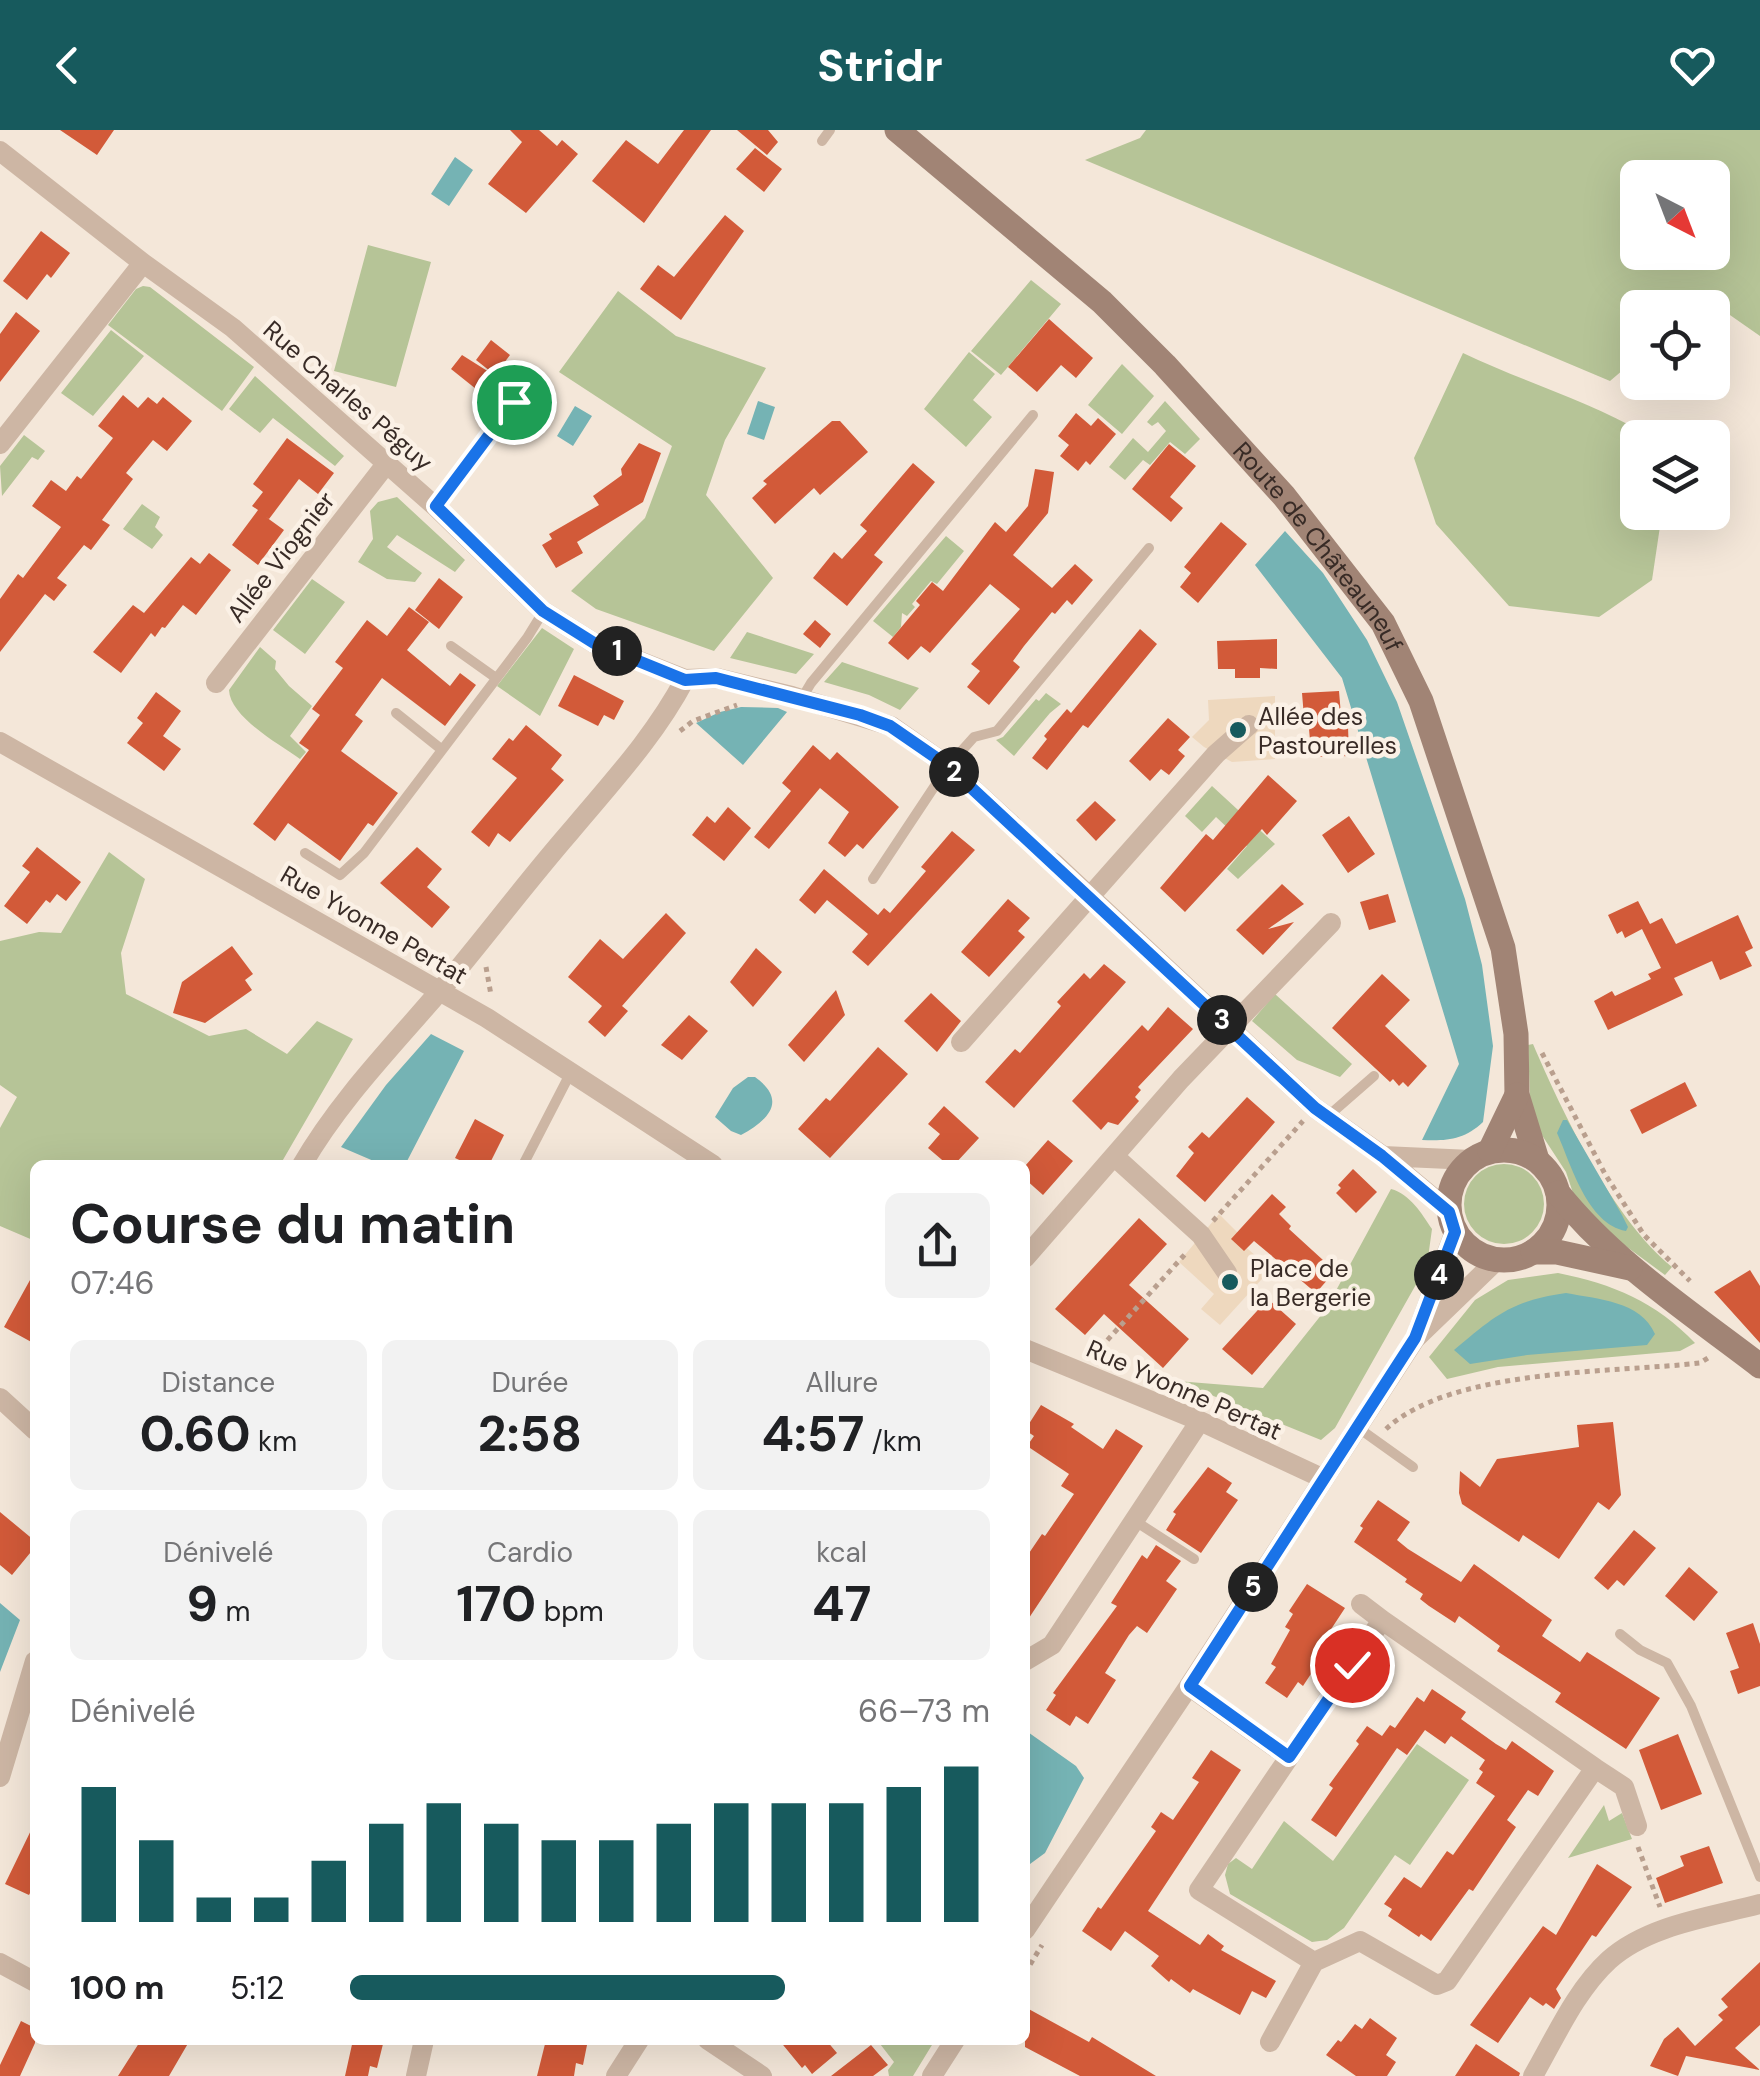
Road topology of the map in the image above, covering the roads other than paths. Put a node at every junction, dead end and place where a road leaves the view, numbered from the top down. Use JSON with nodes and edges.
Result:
{"nodes":[{"id":1,"x":830,"y":130,"type":"edge"},
{"id":2,"x":896,"y":130,"type":"edge"},
{"id":3,"x":822,"y":141,"type":"dead end"},
{"id":4,"x":0,"y":151,"type":"edge"},
{"id":5,"x":143,"y":263,"type":"junction"},
{"id":6,"x":514,"y":402,"type":"dead end"},
{"id":7,"x":1032,"y":415,"type":"dead end"},
{"id":8,"x":0,"y":444,"type":"edge"},
{"id":9,"x":387,"y":463,"type":"junction"},
{"id":10,"x":436,"y":506,"type":"junction"},
{"id":11,"x":1149,"y":548,"type":"dead end"},
{"id":12,"x":543,"y":611,"type":"junction"},
{"id":13,"x":451,"y":646,"type":"dead end"},
{"id":14,"x":496,"y":678,"type":"junction"},
{"id":15,"x":685,"y":680,"type":"junction"},
{"id":16,"x":216,"y":683,"type":"dead end"},
{"id":17,"x":802,"y":698,"type":"junction"},
{"id":18,"x":396,"y":713,"type":"dead end"},
{"id":19,"x":1248,"y":726,"type":"dead end"},
{"id":20,"x":0,"y":742,"type":"edge"},
{"id":21,"x":441,"y":749,"type":"junction"},
{"id":22,"x":948,"y":766,"type":"junction"},
{"id":23,"x":1012,"y":825,"type":"dead end"},
{"id":24,"x":305,"y":853,"type":"dead end"},
{"id":25,"x":1052,"y":862,"type":"dead end"},
{"id":26,"x":873,"y":878,"type":"dead end"},
{"id":27,"x":1089,"y":897,"type":"junction"},
{"id":28,"x":1331,"y":923,"type":"dead end"},
{"id":29,"x":439,"y":991,"type":"junction"},
{"id":30,"x":1229,"y":1027,"type":"junction"},
{"id":31,"x":961,"y":1042,"type":"dead end"},
{"id":32,"x":572,"y":1071,"type":"junction"},
{"id":33,"x":1374,"y":1076,"type":"dead end"},
{"id":34,"x":1517,"y":1095,"type":"junction"},
{"id":35,"x":1321,"y":1113,"type":"junction"},
{"id":36,"x":1382,"y":1156,"type":"junction"},
{"id":37,"x":1481,"y":1156,"type":"junction"},
{"id":38,"x":1115,"y":1158,"type":"junction"},
{"id":39,"x":305,"y":1160,"type":"edge"},
{"id":40,"x":526,"y":1160,"type":"edge"},
{"id":41,"x":706,"y":1160,"type":"edge"},
{"id":42,"x":1537,"y":1160,"type":"junction"},
{"id":43,"x":1558,"y":1194,"type":"junction"},
{"id":44,"x":1452,"y":1222,"type":"junction"},
{"id":45,"x":1030,"y":1252,"type":"edge"},
{"id":46,"x":1533,"y":1252,"type":"junction"},
{"id":47,"x":1497,"y":1260,"type":"junction"},
{"id":48,"x":1635,"y":1269,"type":"junction"},
{"id":49,"x":1227,"y":1273,"type":"dead end"},
{"id":50,"x":1415,"y":1338,"type":"junction"},
{"id":51,"x":1030,"y":1351,"type":"edge"},
{"id":52,"x":1760,"y":1366,"type":"edge"},
{"id":53,"x":0,"y":1398,"type":"edge"},
{"id":54,"x":1200,"y":1420,"type":"junction"},
{"id":55,"x":30,"y":1425,"type":"edge"},
{"id":56,"x":1356,"y":1426,"type":"junction"},
{"id":57,"x":1413,"y":1468,"type":"dead end"},
{"id":58,"x":1322,"y":1478,"type":"junction"},
{"id":59,"x":1134,"y":1520,"type":"junction"},
{"id":60,"x":1194,"y":1560,"type":"dead end"},
{"id":61,"x":1362,"y":1604,"type":"dead end"},
{"id":62,"x":1382,"y":1620,"type":"junction"},
{"id":63,"x":1620,"y":1634,"type":"dead end"},
{"id":64,"x":1030,"y":1657,"type":"edge"},
{"id":65,"x":30,"y":1678,"type":"edge"},
{"id":66,"x":1190,"y":1686,"type":"junction"},
{"id":67,"x":1289,"y":1757,"type":"junction"},
{"id":68,"x":1595,"y":1768,"type":"junction"},
{"id":69,"x":0,"y":1777,"type":"edge"},
{"id":70,"x":1637,"y":1826,"type":"road end"},
{"id":71,"x":1760,"y":1877,"type":"edge"},
{"id":72,"x":1760,"y":1904,"type":"edge"},
{"id":73,"x":1030,"y":1923,"type":"edge"},
{"id":74,"x":1314,"y":1962,"type":"junction"},
{"id":75,"x":0,"y":1963,"type":"edge"},
{"id":76,"x":30,"y":1979,"type":"edge"},
{"id":77,"x":1270,"y":2042,"type":"dead end"},
{"id":78,"x":423,"y":2045,"type":"edge"},
{"id":79,"x":636,"y":2045,"type":"edge"},
{"id":80,"x":716,"y":2045,"type":"edge"},
{"id":81,"x":952,"y":2045,"type":"edge"},
{"id":82,"x":416,"y":2076,"type":"edge"},
{"id":83,"x":616,"y":2076,"type":"edge"},
{"id":84,"x":762,"y":2076,"type":"edge"},
{"id":85,"x":932,"y":2076,"type":"edge"},
{"id":86,"x":1533,"y":2076,"type":"edge"}],
"edges":[{"from":1,"to":3,"type":"lane"},
{"from":2,"to":34,"type":"main road","name":"Route de Châteauneuf"},
{"from":4,"to":5,"type":"street","name":"Rue Charles Péguy"},
{"from":5,"to":8,"type":"street"},
{"from":5,"to":9,"type":"street","name":"Rue Charles Péguy"},
{"from":6,"to":10,"type":"lane"},
{"from":7,"to":17,"type":"lane"},
{"from":9,"to":10,"type":"street","name":"Rue Charles Péguy"},
{"from":9,"to":16,"type":"street","name":"Allée Viognier"},
{"from":10,"to":12,"type":"street","name":"Rue Charles Péguy"},
{"from":11,"to":22,"type":"lane"},
{"from":12,"to":14,"type":"lane"},
{"from":12,"to":15,"type":"street","name":"Rue Charles Péguy"},
{"from":13,"to":14,"type":"lane"},
{"from":14,"to":21,"type":"lane"},
{"from":15,"to":17,"type":"street","name":"Rue Charles Péguy"},
{"from":15,"to":29,"type":"street"},
{"from":17,"to":22,"type":"street","name":"Rue Charles Péguy"},
{"from":18,"to":21,"type":"lane"},
{"from":19,"to":27,"type":"street"},
{"from":20,"to":29,"type":"street","name":"Rue Yvonne Pertat"},
{"from":21,"to":24,"type":"lane"},
{"from":22,"to":23,"type":"street","name":"Rue Charles Péguy"},
{"from":22,"to":26,"type":"lane"},
{"from":25,"to":27,"type":"street"},
{"from":27,"to":30,"type":"street"},
{"from":27,"to":31,"type":"street"},
{"from":28,"to":30,"type":"street"},
{"from":29,"to":32,"type":"street","name":"Rue Yvonne Pertat"},
{"from":29,"to":39,"type":"street"},
{"from":30,"to":35,"type":"street"},
{"from":30,"to":38,"type":"street"},
{"from":32,"to":40,"type":"lane"},
{"from":32,"to":41,"type":"street","name":"Rue Yvonne Pertat"},
{"from":33,"to":35,"type":"lane"},
{"from":34,"to":37,"type":"main road","name":"Route de Châteauneuf"},
{"from":34,"to":42,"type":"main road","name":"Route de Châteauneuf"},
{"from":35,"to":36,"type":"street"},
{"from":36,"to":37,"type":"street"},
{"from":36,"to":44,"type":"street"},
{"from":37,"to":42,"type":"main road"},
{"from":37,"to":44,"type":"main road"},
{"from":38,"to":45,"type":"street"},
{"from":38,"to":49,"type":"street"},
{"from":42,"to":43,"type":"main road"},
{"from":43,"to":46,"type":"main road"},
{"from":43,"to":48,"type":"main road"},
{"from":44,"to":47,"type":"main road"},
{"from":44,"to":50,"type":"street"},
{"from":46,"to":47,"type":"main road"},
{"from":46,"to":48,"type":"main road"},
{"from":47,"to":50,"type":"street"},
{"from":48,"to":52,"type":"main road"},
{"from":50,"to":56,"type":"street"},
{"from":51,"to":54,"type":"street","name":"Rue Yvonne Pertat"},
{"from":53,"to":55,"type":"street"},
{"from":54,"to":58,"type":"street","name":"Rue Yvonne Pertat"},
{"from":54,"to":59,"type":"street"},
{"from":56,"to":57,"type":"lane"},
{"from":56,"to":58,"type":"street"},
{"from":58,"to":66,"type":"street"},
{"from":59,"to":60,"type":"lane"},
{"from":59,"to":64,"type":"street"},
{"from":61,"to":62,"type":"street"},
{"from":62,"to":67,"type":"street"},
{"from":62,"to":68,"type":"street"},
{"from":63,"to":71,"type":"lane"},
{"from":65,"to":69,"type":"street"},
{"from":66,"to":67,"type":"street"},
{"from":66,"to":73,"type":"street"},
{"from":67,"to":74,"type":"street"},
{"from":68,"to":70,"type":"street"},
{"from":68,"to":74,"type":"street"},
{"from":72,"to":86,"type":"street"},
{"from":74,"to":77,"type":"street"},
{"from":75,"to":76,"type":"street"},
{"from":78,"to":82,"type":"street"},
{"from":79,"to":83,"type":"street"},
{"from":80,"to":84,"type":"street"},
{"from":81,"to":85,"type":"street"}]}
